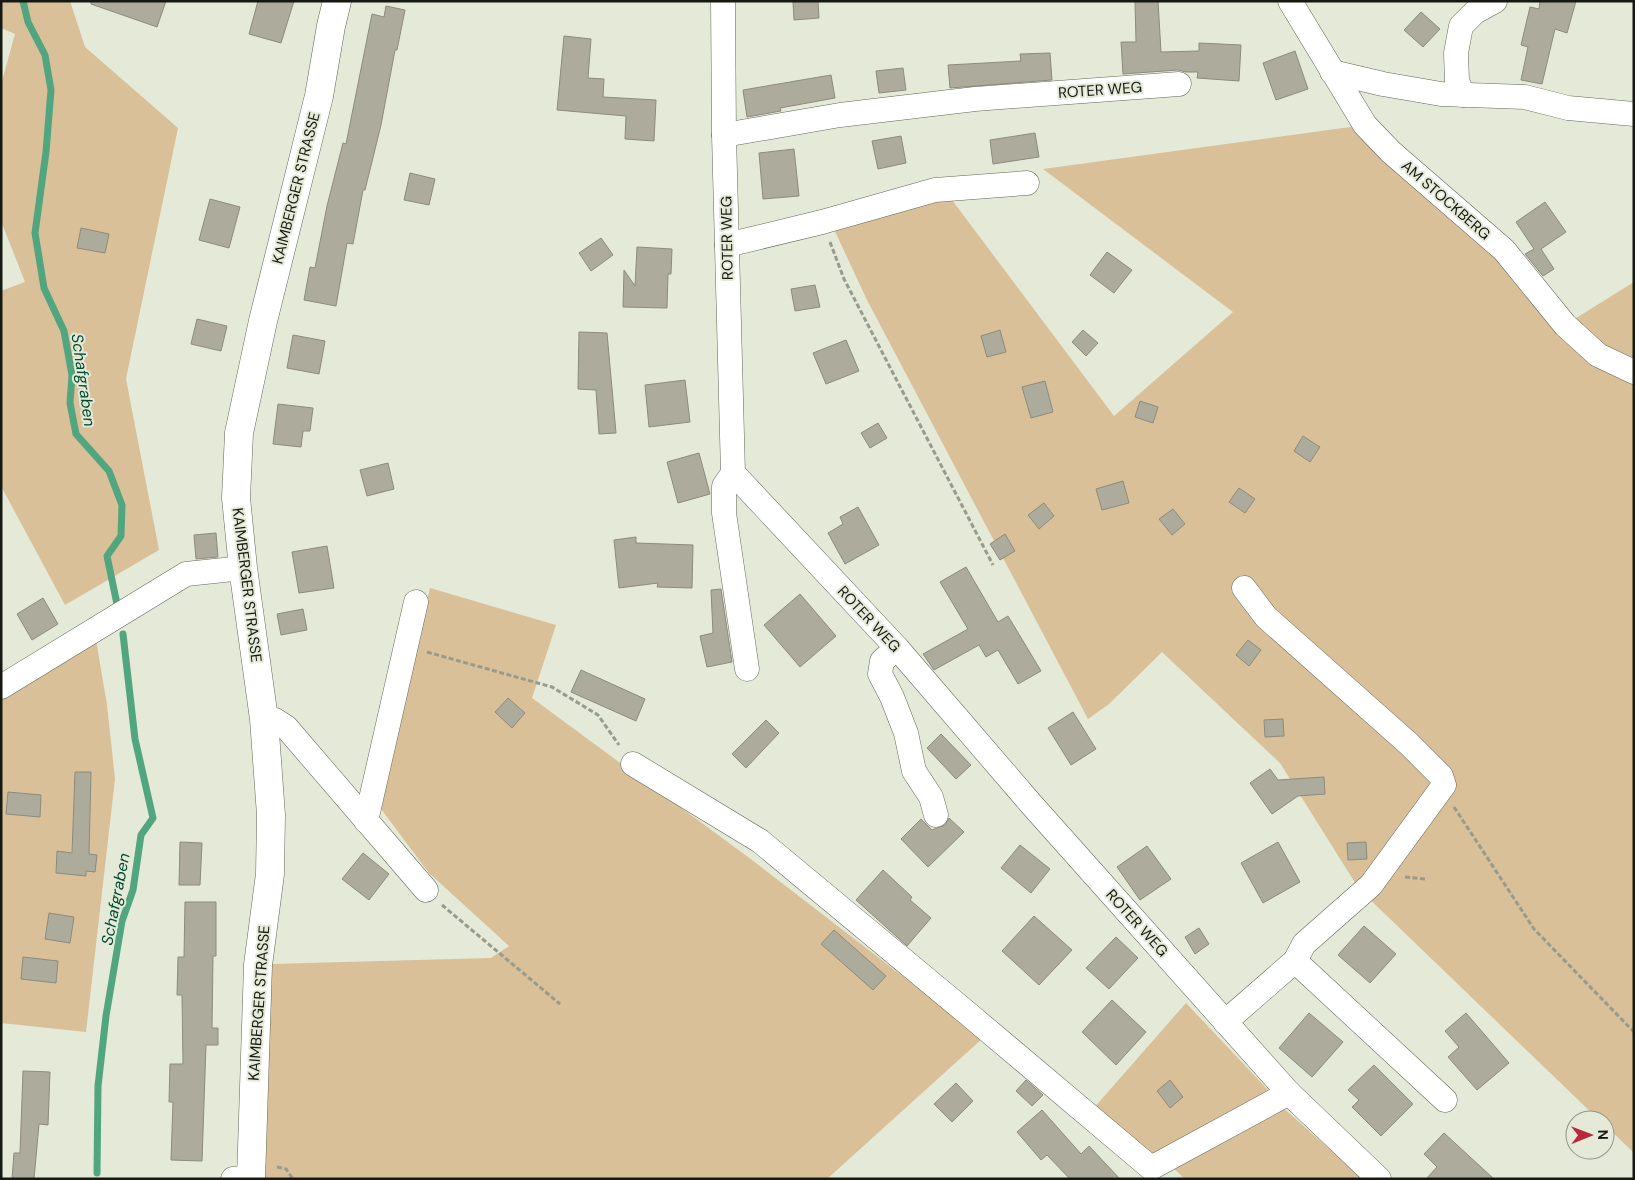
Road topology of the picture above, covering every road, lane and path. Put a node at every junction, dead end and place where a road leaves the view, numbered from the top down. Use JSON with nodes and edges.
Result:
{"nodes":[{"id":1,"x":337,"y":1,"type":"edge"},
{"id":2,"x":723,"y":1,"type":"edge"},
{"id":3,"x":1290,"y":1,"type":"edge"},
{"id":4,"x":1495,"y":1,"type":"edge"},
{"id":5,"x":1332,"y":72,"type":"junction"},
{"id":6,"x":1180,"y":84,"type":"dead end"},
{"id":7,"x":1463,"y":95,"type":"junction"},
{"id":8,"x":1634,"y":114,"type":"edge"},
{"id":9,"x":724,"y":135,"type":"junction"},
{"id":10,"x":1027,"y":183,"type":"dead end"},
{"id":11,"x":822,"y":222,"type":"junction"},
{"id":12,"x":727,"y":245,"type":"junction"},
{"id":13,"x":1634,"y":372,"type":"edge"},
{"id":14,"x":733,"y":473,"type":"junction"},
{"id":15,"x":992,"y":565,"type":"dead end"},
{"id":16,"x":243,"y":568,"type":"junction"},
{"id":17,"x":1244,"y":588,"type":"dead end"},
{"id":18,"x":416,"y":602,"type":"dead end"},
{"id":19,"x":406,"y":646,"type":"junction"},
{"id":20,"x":897,"y":648,"type":"junction"},
{"id":21,"x":747,"y":669,"type":"dead end"},
{"id":22,"x":1,"y":687,"type":"edge"},
{"id":23,"x":264,"y":719,"type":"junction"},
{"id":24,"x":633,"y":764,"type":"joint"},
{"id":25,"x":1441,"y":788,"type":"junction"},
{"id":26,"x":936,"y":815,"type":"dead end"},
{"id":27,"x":366,"y":821,"type":"junction"},
{"id":28,"x":426,"y":890,"type":"joint"},
{"id":29,"x":1295,"y":961,"type":"junction"},
{"id":30,"x":560,"y":1004,"type":"dead end"},
{"id":31,"x":1225,"y":1022,"type":"junction"},
{"id":32,"x":1634,"y":1032,"type":"edge"},
{"id":33,"x":1289,"y":1093,"type":"junction"},
{"id":34,"x":1445,"y":1100,"type":"dead end"},
{"id":35,"x":245,"y":1178,"type":"edge"},
{"id":36,"x":1378,"y":1179,"type":"edge"}],
"edges":[{"from":1,"to":16,"type":"main road","name":"KAIMBERGER STRASSE"},
{"from":2,"to":9,"type":"street","name":"ROTER WEG"},
{"from":3,"to":5,"type":"street","name":"AM STOCKBERG"},
{"from":4,"to":7,"type":"street"},
{"from":5,"to":7,"type":"street"},
{"from":5,"to":13,"type":"street","name":"AM STOCKBERG"},
{"from":6,"to":9,"type":"street","name":"ROTER WEG"},
{"from":7,"to":8,"type":"street"},
{"from":9,"to":12,"type":"street","name":"ROTER WEG"},
{"from":10,"to":11,"type":"street"},
{"from":11,"to":12,"type":"street"},
{"from":11,"to":15,"type":"path"},
{"from":12,"to":14,"type":"street","name":"ROTER WEG"},
{"from":14,"to":20,"type":"street","name":"ROTER WEG"},
{"from":14,"to":21,"type":"street"},
{"from":16,"to":22,"type":"street"},
{"from":16,"to":23,"type":"main road","name":"KAIMBERGER STRASSE"},
{"from":17,"to":25,"type":"street"},
{"from":18,"to":19,"type":"street"},
{"from":19,"to":24,"type":"path"},
{"from":19,"to":27,"type":"street"},
{"from":20,"to":26,"type":"street"},
{"from":20,"to":31,"type":"street","name":"ROTER WEG"},
{"from":23,"to":27,"type":"street"},
{"from":23,"to":35,"type":"main road","name":"KAIMBERGER STRASSE"},
{"from":24,"to":33,"type":"street"},
{"from":25,"to":29,"type":"street"},
{"from":25,"to":32,"type":"path"},
{"from":27,"to":28,"type":"street"},
{"from":28,"to":30,"type":"path"},
{"from":29,"to":31,"type":"street"},
{"from":29,"to":34,"type":"street"},
{"from":31,"to":33,"type":"street","name":"ROTER WEG"},
{"from":33,"to":36,"type":"street","name":"ROTER WEG"}]}
